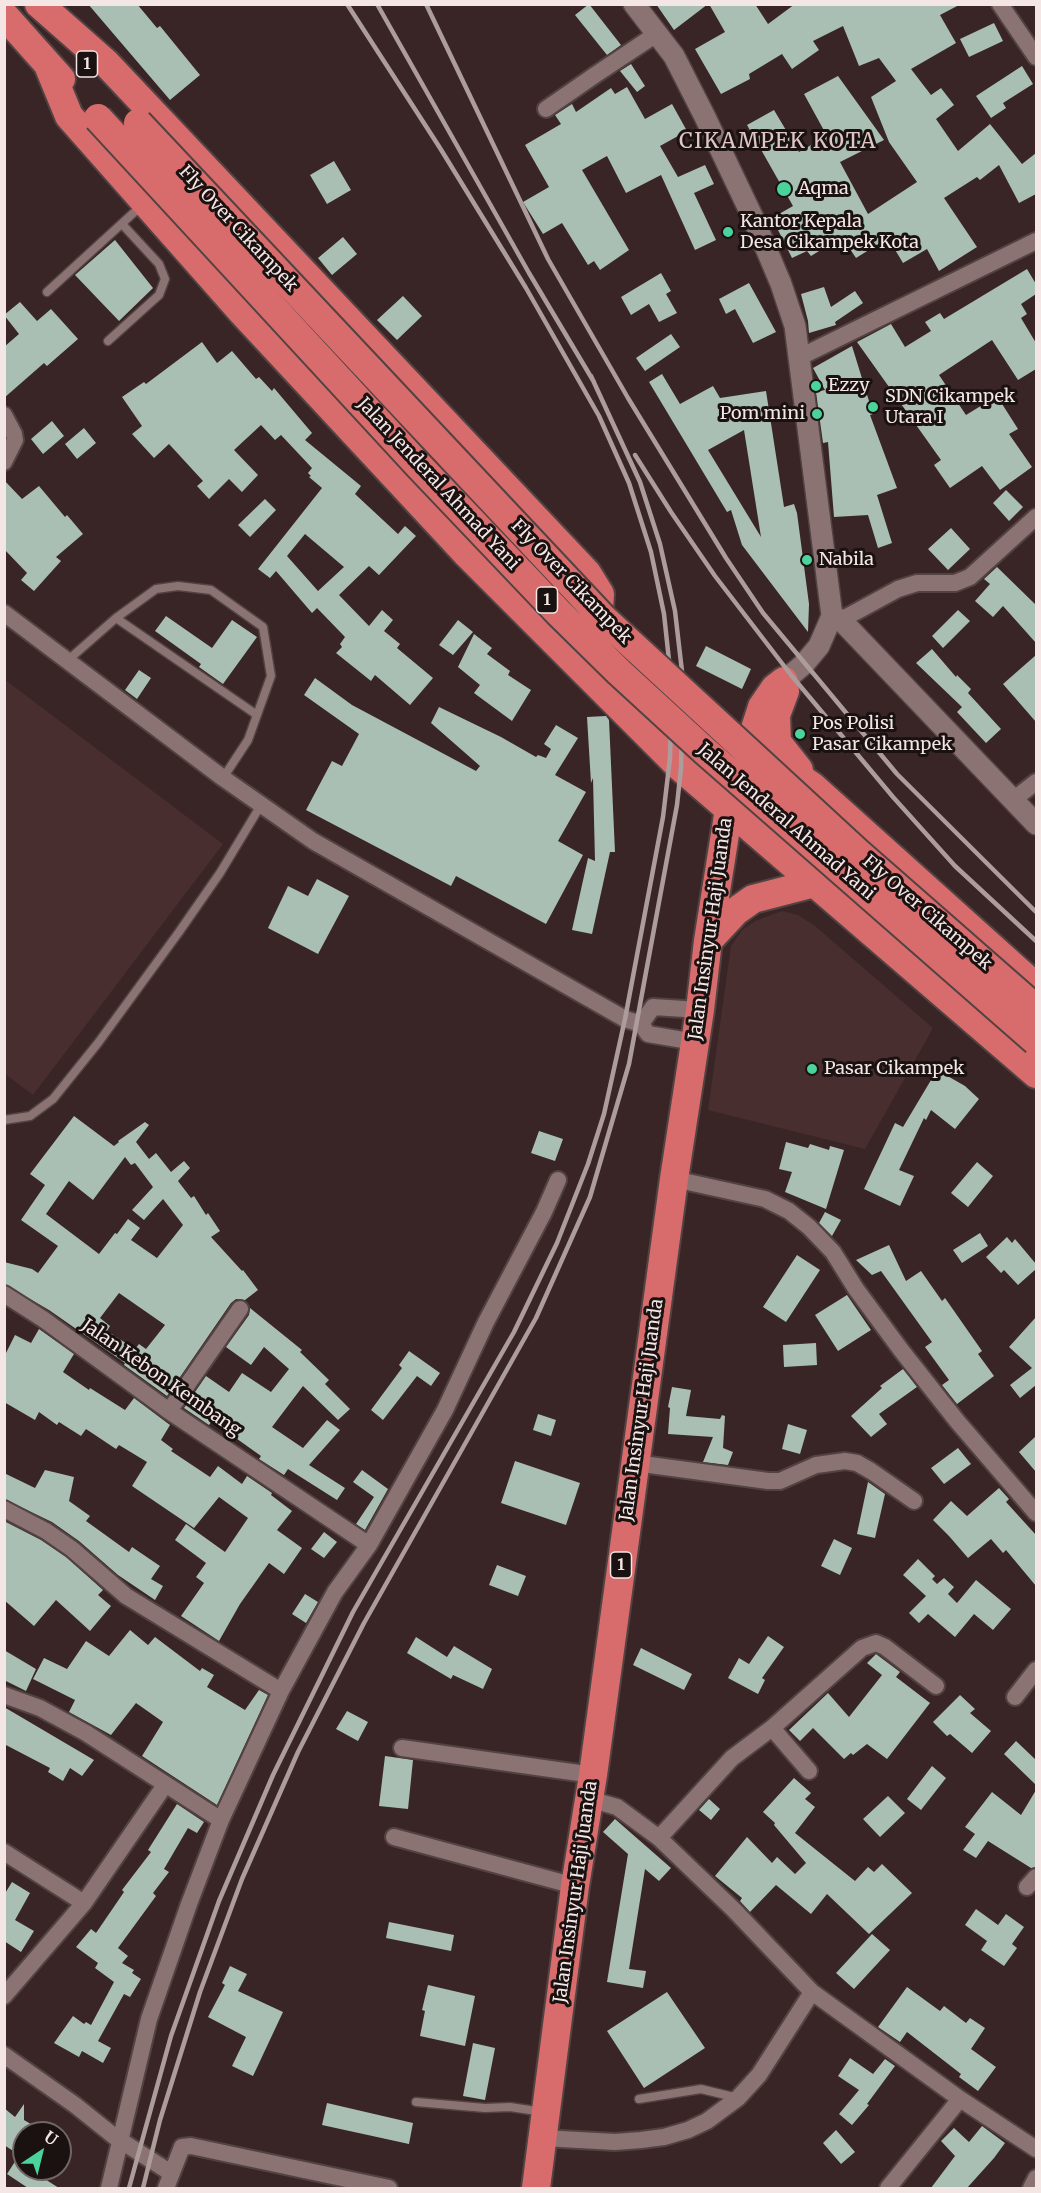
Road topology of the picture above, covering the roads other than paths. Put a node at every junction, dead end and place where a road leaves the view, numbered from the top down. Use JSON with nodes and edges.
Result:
{"nodes":[{"id":1,"x":38,"y":4,"type":"edge"},
{"id":2,"x":634,"y":4,"type":"edge"},
{"id":3,"x":1000,"y":4,"type":"edge"},
{"id":4,"x":10,"y":28,"type":"edge"},
{"id":5,"x":658,"y":33,"type":"junction"},
{"id":6,"x":1036,"y":57,"type":"edge"},
{"id":7,"x":48,"y":65,"type":"junction"},
{"id":8,"x":546,"y":109,"type":"dead end"},
{"id":9,"x":146,"y":202,"type":"junction"},
{"id":10,"x":122,"y":224,"type":"junction"},
{"id":11,"x":1036,"y":242,"type":"edge"},
{"id":12,"x":47,"y":292,"type":"dead end"},
{"id":13,"x":108,"y":341,"type":"dead end"},
{"id":14,"x":798,"y":358,"type":"junction"},
{"id":15,"x":4,"y":415,"type":"edge"},
{"id":16,"x":4,"y":462,"type":"edge"},
{"id":17,"x":1036,"y":517,"type":"edge"},
{"id":18,"x":4,"y":613,"type":"edge"},
{"id":19,"x":116,"y":618,"type":"junction"},
{"id":20,"x":837,"y":618,"type":"junction"},
{"id":21,"x":553,"y":640,"type":"junction"},
{"id":22,"x":68,"y":661,"type":"junction"},
{"id":23,"x":784,"y":681,"type":"junction"},
{"id":24,"x":257,"y":715,"type":"junction"},
{"id":25,"x":749,"y":743,"type":"junction"},
{"id":26,"x":223,"y":778,"type":"junction"},
{"id":27,"x":1036,"y":782,"type":"edge"},
{"id":28,"x":812,"y":786,"type":"junction"},
{"id":29,"x":1013,"y":800,"type":"junction"},
{"id":30,"x":261,"y":806,"type":"junction"},
{"id":31,"x":729,"y":809,"type":"junction"},
{"id":32,"x":850,"y":821,"type":"junction"},
{"id":33,"x":1036,"y":824,"type":"edge"},
{"id":34,"x":817,"y":884,"type":"junction"},
{"id":35,"x":708,"y":941,"type":"junction"},
{"id":36,"x":1036,"y":987,"type":"edge"},
{"id":37,"x":1036,"y":1009,"type":"edge"},
{"id":38,"x":700,"y":1010,"type":"junction"},
{"id":39,"x":641,"y":1024,"type":"junction"},
{"id":40,"x":1036,"y":1041,"type":"edge"},
{"id":41,"x":695,"y":1042,"type":"junction"},
{"id":42,"x":1036,"y":1074,"type":"edge"},
{"id":43,"x":5,"y":1118,"type":"edge"},
{"id":44,"x":674,"y":1179,"type":"junction"},
{"id":45,"x":558,"y":1180,"type":"dead end"},
{"id":46,"x":4,"y":1294,"type":"edge"},
{"id":47,"x":240,"y":1309,"type":"dead end"},
{"id":48,"x":169,"y":1411,"type":"junction"},
{"id":49,"x":635,"y":1463,"type":"junction"},
{"id":50,"x":914,"y":1501,"type":"dead end"},
{"id":51,"x":4,"y":1509,"type":"edge"},
{"id":52,"x":1036,"y":1513,"type":"edge"},
{"id":53,"x":369,"y":1545,"type":"junction"},
{"id":54,"x":1036,"y":1670,"type":"edge"},
{"id":55,"x":936,"y":1686,"type":"dead end"},
{"id":56,"x":281,"y":1691,"type":"junction"},
{"id":57,"x":4,"y":1695,"type":"edge"},
{"id":58,"x":1015,"y":1697,"type":"dead end"},
{"id":59,"x":772,"y":1728,"type":"junction"},
{"id":60,"x":402,"y":1748,"type":"dead end"},
{"id":61,"x":809,"y":1771,"type":"dead end"},
{"id":62,"x":165,"y":1785,"type":"junction"},
{"id":63,"x":591,"y":1787,"type":"junction"},
{"id":64,"x":221,"y":1820,"type":"junction"},
{"id":65,"x":394,"y":1837,"type":"dead end"},
{"id":66,"x":659,"y":1838,"type":"junction"},
{"id":67,"x":4,"y":1852,"type":"edge"},
{"id":68,"x":575,"y":1886,"type":"junction"},
{"id":69,"x":84,"y":1903,"type":"junction"},
{"id":70,"x":812,"y":1992,"type":"junction"},
{"id":71,"x":4,"y":1996,"type":"edge"},
{"id":72,"x":4,"y":2055,"type":"edge"},
{"id":73,"x":639,"y":2098,"type":"dead end"},
{"id":74,"x":738,"y":2098,"type":"junction"},
{"id":75,"x":960,"y":2099,"type":"junction"},
{"id":76,"x":416,"y":2102,"type":"dead end"},
{"id":77,"x":545,"y":2125,"type":"junction"},
{"id":78,"x":122,"y":2142,"type":"junction"},
{"id":79,"x":1036,"y":2149,"type":"edge"},
{"id":80,"x":1036,"y":2178,"type":"edge"},
{"id":81,"x":169,"y":2181,"type":"edge"},
{"id":82,"x":109,"y":2188,"type":"edge"},
{"id":83,"x":389,"y":2188,"type":"edge"},
{"id":84,"x":536,"y":2188,"type":"edge"},
{"id":85,"x":888,"y":2188,"type":"edge"},
{"id":86,"x":1031,"y":2188,"type":"edge"}],
"edges":[{"from":1,"to":21,"type":"highway"},
{"from":1,"to":37,"type":"highway","name":"Fly Over Cikampek","number":"1","bridge":true},
{"from":2,"to":5,"type":"street"},
{"from":3,"to":6,"type":"street"},
{"from":4,"to":7,"type":"highway","name":"Jalan Jenderal Ahmad Yani","number":"1"},
{"from":5,"to":8,"type":"street"},
{"from":5,"to":14,"type":"street"},
{"from":7,"to":9,"type":"highway"},
{"from":7,"to":40,"type":"highway","name":"Jalan Jenderal Ahmad Yani","number":"1","bridge":true},
{"from":9,"to":10,"type":"lane"},
{"from":9,"to":21,"type":"highway"},
{"from":10,"to":12,"type":"lane"},
{"from":10,"to":13,"type":"lane"},
{"from":11,"to":14,"type":"street"},
{"from":14,"to":20,"type":"street"},
{"from":15,"to":16,"type":"street"},
{"from":17,"to":20,"type":"street"},
{"from":18,"to":22,"type":"street"},
{"from":19,"to":22,"type":"lane"},
{"from":19,"to":24,"type":"lane"},
{"from":19,"to":24,"type":"lane"},
{"from":20,"to":23,"type":"street"},
{"from":20,"to":29,"type":"street"},
{"from":21,"to":31,"type":"highway"},
{"from":22,"to":26,"type":"street"},
{"from":23,"to":25,"type":"highway","name":"Jalan Insinyur Haji Juanda","number":"1"},
{"from":23,"to":28,"type":"highway"},
{"from":24,"to":26,"type":"lane"},
{"from":25,"to":28,"type":"highway"},
{"from":25,"to":31,"type":"highway","name":"Jalan Insinyur Haji Juanda","number":"1"},
{"from":26,"to":30,"type":"street"},
{"from":27,"to":29,"type":"street"},
{"from":28,"to":32,"type":"highway"},
{"from":29,"to":33,"type":"street"},
{"from":30,"to":39,"type":"street"},
{"from":30,"to":43,"type":"lane"},
{"from":31,"to":34,"type":"highway"},
{"from":31,"to":35,"type":"highway","name":"Jalan Insinyur Haji Juanda","number":"1"},
{"from":32,"to":34,"type":"highway"},
{"from":32,"to":36,"type":"highway"},
{"from":34,"to":35,"type":"highway"},
{"from":34,"to":42,"type":"highway"},
{"from":35,"to":38,"type":"highway","name":"Jalan Insinyur Haji Juanda","number":"1"},
{"from":38,"to":39,"type":"street"},
{"from":38,"to":41,"type":"highway","name":"Jalan Insinyur Haji Juanda","number":"1"},
{"from":39,"to":41,"type":"street"},
{"from":41,"to":44,"type":"highway","name":"Jalan Insinyur Haji Juanda","number":"1"},
{"from":44,"to":49,"type":"highway","name":"Jalan Insinyur Haji Juanda","number":"1"},
{"from":44,"to":52,"type":"street"},
{"from":45,"to":53,"type":"street"},
{"from":46,"to":48,"type":"street","name":"Jalan Kebon Kembang"},
{"from":47,"to":48,"type":"street"},
{"from":48,"to":53,"type":"street","name":"Jalan Kebon Kembang"},
{"from":49,"to":50,"type":"street"},
{"from":49,"to":63,"type":"highway","name":"Jalan Insinyur Haji Juanda","number":"1"},
{"from":51,"to":56,"type":"street"},
{"from":53,"to":56,"type":"street"},
{"from":54,"to":58,"type":"street"},
{"from":55,"to":59,"type":"street"},
{"from":56,"to":64,"type":"street"},
{"from":57,"to":62,"type":"street"},
{"from":59,"to":61,"type":"street"},
{"from":59,"to":66,"type":"street"},
{"from":60,"to":63,"type":"street"},
{"from":62,"to":64,"type":"street"},
{"from":62,"to":69,"type":"street"},
{"from":63,"to":66,"type":"street"},
{"from":63,"to":68,"type":"highway","name":"Jalan Insinyur Haji Juanda","number":"1"},
{"from":64,"to":78,"type":"street"},
{"from":65,"to":68,"type":"street"},
{"from":66,"to":70,"type":"street"},
{"from":67,"to":69,"type":"street"},
{"from":68,"to":77,"type":"highway","name":"Jalan Insinyur Haji Juanda","number":"1"},
{"from":69,"to":71,"type":"street"},
{"from":70,"to":74,"type":"street"},
{"from":70,"to":75,"type":"street"},
{"from":72,"to":78,"type":"street"},
{"from":73,"to":74,"type":"lane"},
{"from":74,"to":77,"type":"street"},
{"from":75,"to":79,"type":"street"},
{"from":75,"to":85,"type":"street"},
{"from":76,"to":77,"type":"lane"},
{"from":77,"to":84,"type":"highway","name":"Jalan Insinyur Haji Juanda","number":"1"},
{"from":78,"to":81,"type":"street"},
{"from":78,"to":82,"type":"street"},
{"from":80,"to":86,"type":"street"},
{"from":81,"to":83,"type":"street"}]}
